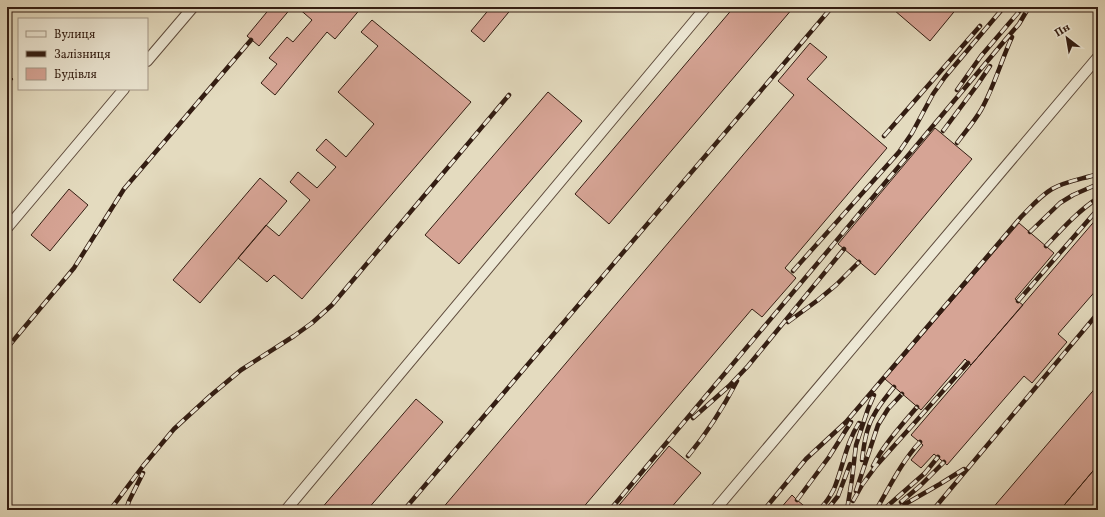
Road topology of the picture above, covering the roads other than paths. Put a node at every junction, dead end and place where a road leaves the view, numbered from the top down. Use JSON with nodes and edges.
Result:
{"nodes":[{"id":1,"x":193,"y":7,"type":"edge"},
{"id":2,"x":706,"y":7,"type":"edge"},
{"id":3,"x":1098,"y":57,"type":"edge"},
{"id":4,"x":148,"y":61,"type":"edge"},
{"id":5,"x":123,"y":90,"type":"edge"},
{"id":6,"x":7,"y":228,"type":"edge"},
{"id":7,"x":286,"y":510,"type":"edge"},
{"id":8,"x":715,"y":510,"type":"edge"}],
"edges":[{"from":1,"to":4,"type":"lane"},
{"from":2,"to":7,"type":"lane"},
{"from":3,"to":8,"type":"lane"},
{"from":5,"to":6,"type":"lane"}]}
